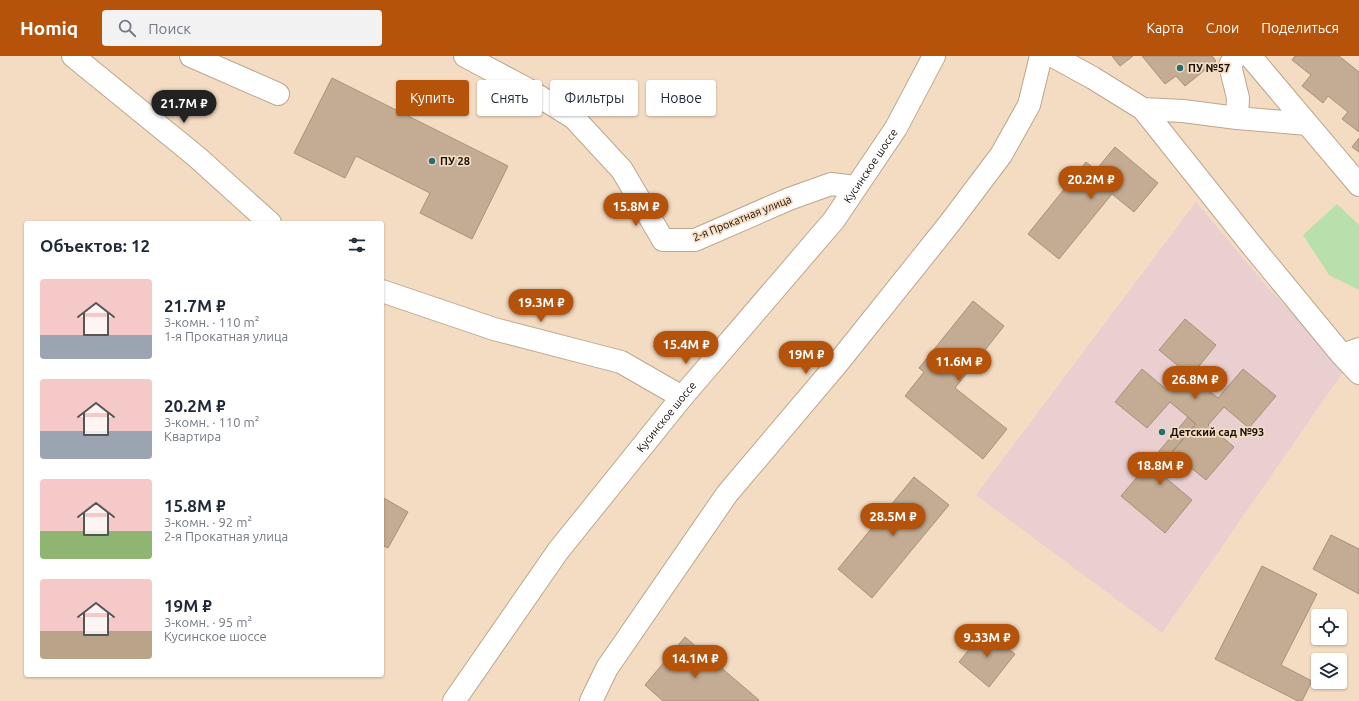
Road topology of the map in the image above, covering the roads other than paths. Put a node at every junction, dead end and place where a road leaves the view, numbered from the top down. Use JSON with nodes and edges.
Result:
{"nodes":[{"id":1,"x":73,"y":56,"type":"edge"},
{"id":2,"x":191,"y":56,"type":"edge"},
{"id":3,"x":465,"y":56,"type":"edge"},
{"id":4,"x":934,"y":56,"type":"edge"},
{"id":5,"x":1041,"y":56,"type":"edge"},
{"id":6,"x":1054,"y":56,"type":"edge"},
{"id":7,"x":1236,"y":56,"type":"edge"},
{"id":8,"x":1250,"y":56,"type":"edge"},
{"id":9,"x":278,"y":94,"type":"dead end"},
{"id":10,"x":1143,"y":109,"type":"junction"},
{"id":11,"x":1237,"y":118,"type":"junction"},
{"id":12,"x":1307,"y":124,"type":"junction"},
{"id":13,"x":1359,"y":185,"type":"edge"},
{"id":14,"x":856,"y":187,"type":"junction"},
{"id":15,"x":268,"y":221,"type":"edge"},
{"id":16,"x":384,"y":291,"type":"edge"},
{"id":17,"x":1351,"y":352,"type":"edge"},
{"id":18,"x":1359,"y":373,"type":"edge"},
{"id":19,"x":682,"y":397,"type":"junction"},
{"id":20,"x":458,"y":695,"type":"edge"},
{"id":21,"x":591,"y":701,"type":"edge"}],
"edges":[{"from":1,"to":15,"type":"street"},
{"from":2,"to":9,"type":"street"},
{"from":3,"to":14,"type":"street","name":"2-я Прокатная улица"},
{"from":4,"to":14,"type":"street","name":"Кусинское шоссе"},
{"from":5,"to":21,"type":"street"},
{"from":6,"to":10,"type":"street"},
{"from":7,"to":11,"type":"street"},
{"from":8,"to":12,"type":"street"},
{"from":10,"to":11,"type":"street"},
{"from":10,"to":17,"type":"street"},
{"from":11,"to":12,"type":"street"},
{"from":12,"to":13,"type":"street"},
{"from":14,"to":19,"type":"street","name":"Кусинское шоссе"},
{"from":16,"to":19,"type":"street"},
{"from":17,"to":18,"type":"street"},
{"from":19,"to":20,"type":"street","name":"Кусинское шоссе"}]}
